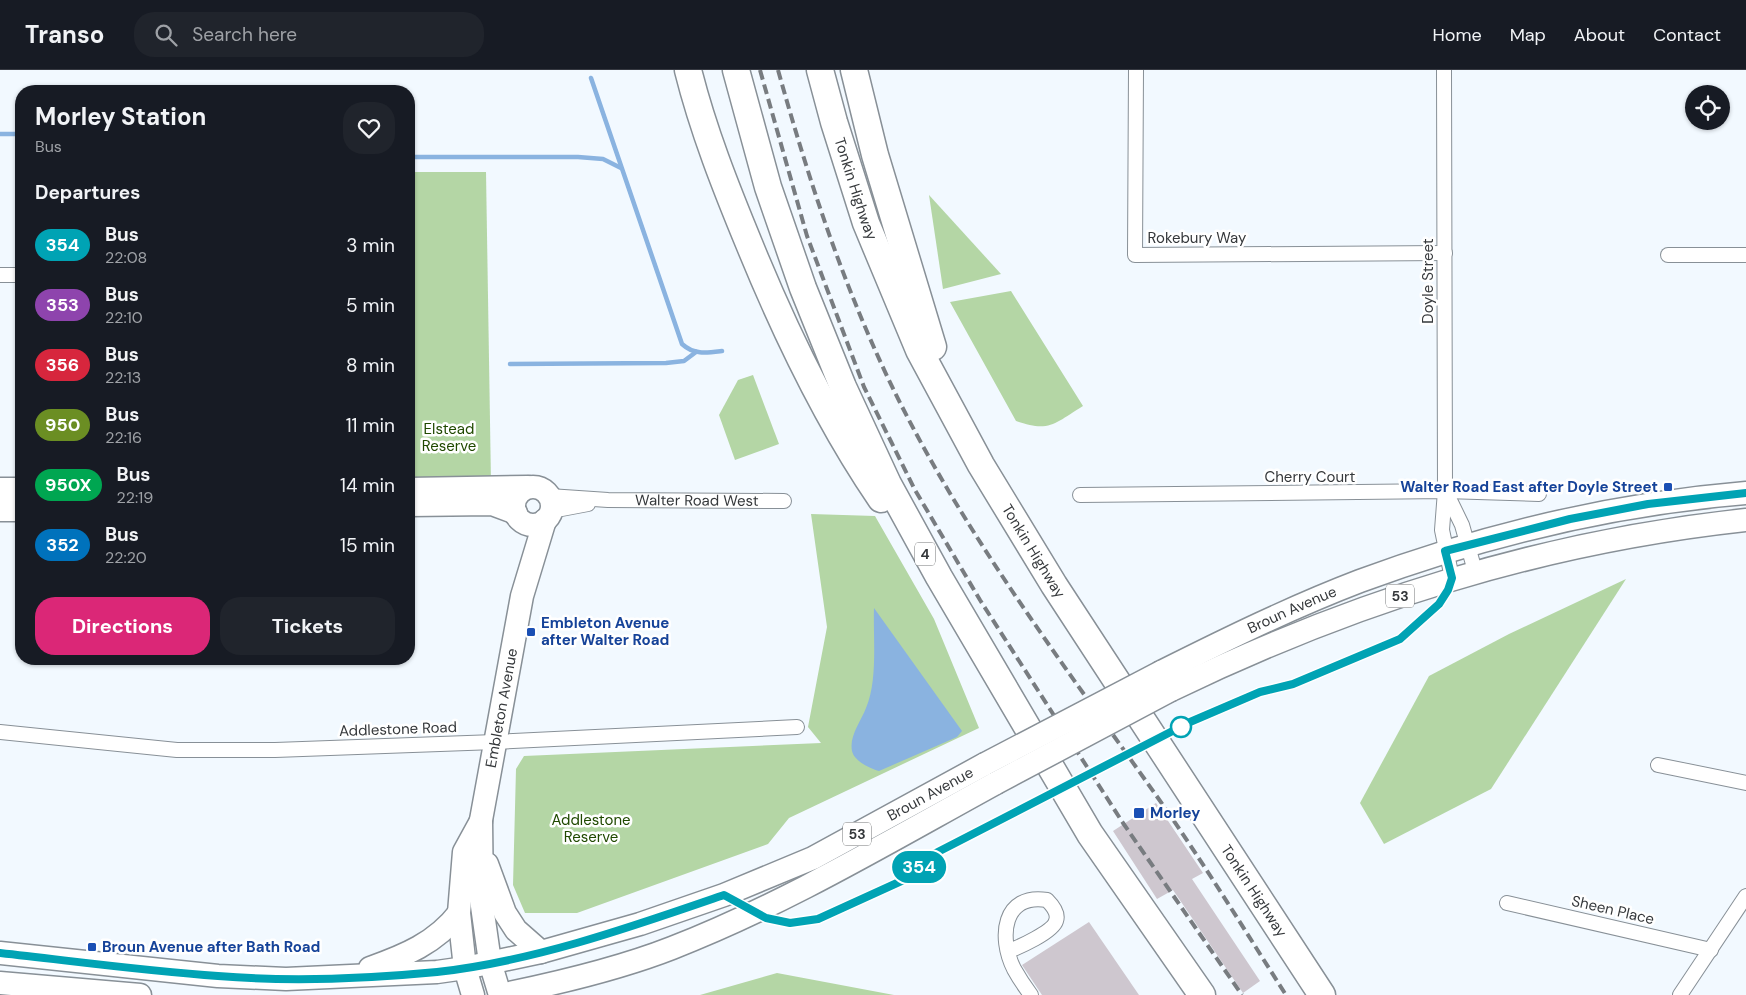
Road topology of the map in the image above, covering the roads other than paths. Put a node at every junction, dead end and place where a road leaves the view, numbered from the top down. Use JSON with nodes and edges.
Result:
{"nodes":[{"id":1,"x":688,"y":70,"type":"edge"},
{"id":2,"x":736,"y":70,"type":"edge"},
{"id":3,"x":820,"y":70,"type":"edge"},
{"id":4,"x":854,"y":70,"type":"edge"},
{"id":5,"x":1136,"y":70,"type":"edge"},
{"id":6,"x":1444,"y":70,"type":"edge"},
{"id":7,"x":1445,"y":253,"type":"junction"},
{"id":8,"x":1668,"y":255,"type":"dead end"},
{"id":9,"x":1746,"y":255,"type":"edge"},
{"id":10,"x":0,"y":274,"type":"edge"},
{"id":11,"x":15,"y":275,"type":"edge"},
{"id":12,"x":954,"y":414,"type":"junction"},
{"id":13,"x":528,"y":487,"type":"junction"},
{"id":14,"x":0,"y":489,"type":"edge"},
{"id":15,"x":15,"y":489,"type":"edge"},
{"id":16,"x":415,"y":489,"type":"edge"},
{"id":17,"x":1445,"y":491,"type":"junction"},
{"id":18,"x":1539,"y":494,"type":"dead end"},
{"id":19,"x":1746,"y":494,"type":"edge"},
{"id":20,"x":1080,"y":495,"type":"dead end"},
{"id":21,"x":784,"y":501,"type":"dead end"},
{"id":22,"x":415,"y":505,"type":"edge"},
{"id":23,"x":548,"y":509,"type":"junction"},
{"id":24,"x":0,"y":510,"type":"edge"},
{"id":25,"x":15,"y":510,"type":"edge"},
{"id":26,"x":519,"y":517,"type":"junction"},
{"id":27,"x":1746,"y":520,"type":"edge"},
{"id":28,"x":1468,"y":546,"type":"junction"},
{"id":29,"x":1445,"y":551,"type":"junction"},
{"id":30,"x":1475,"y":571,"type":"junction"},
{"id":31,"x":1452,"y":578,"type":"junction"},
{"id":32,"x":522,"y":596,"type":"junction"},
{"id":33,"x":966,"y":623,"type":"junction"},
{"id":34,"x":1166,"y":681,"type":"junction"},
{"id":35,"x":797,"y":727,"type":"dead end"},
{"id":36,"x":0,"y":732,"type":"edge"},
{"id":37,"x":495,"y":742,"type":"junction"},
{"id":38,"x":1658,"y":765,"type":"dead end"},
{"id":39,"x":991,"y":774,"type":"junction"},
{"id":40,"x":1746,"y":783,"type":"edge"},
{"id":41,"x":481,"y":820,"type":"junction"},
{"id":42,"x":482,"y":851,"type":"junction"},
{"id":43,"x":1746,"y":896,"type":"edge"},
{"id":44,"x":1507,"y":903,"type":"dead end"},
{"id":45,"x":459,"y":913,"type":"junction"},
{"id":46,"x":1711,"y":950,"type":"junction"},
{"id":47,"x":1009,"y":951,"type":"dead end"},
{"id":48,"x":541,"y":952,"type":"junction"},
{"id":49,"x":0,"y":953,"type":"edge"},
{"id":50,"x":638,"y":960,"type":"junction"},
{"id":51,"x":490,"y":962,"type":"junction"},
{"id":52,"x":464,"y":968,"type":"junction"},
{"id":53,"x":343,"y":978,"type":"junction"},
{"id":54,"x":0,"y":983,"type":"edge"},
{"id":55,"x":140,"y":995,"type":"edge"},
{"id":56,"x":473,"y":995,"type":"edge"},
{"id":57,"x":500,"y":995,"type":"edge"},
{"id":58,"x":568,"y":995,"type":"edge"},
{"id":59,"x":1031,"y":995,"type":"edge"},
{"id":60,"x":1202,"y":995,"type":"edge"},
{"id":61,"x":1322,"y":995,"type":"edge"},
{"id":62,"x":1680,"y":995,"type":"edge"}],
"edges":[{"from":1,"to":33,"type":"highway"},
{"from":2,"to":33,"type":"highway","number":"4"},
{"from":3,"to":12,"type":"highway","name":"Tonkin Highway"},
{"from":4,"to":12,"type":"highway"},
{"from":5,"to":7,"type":"street","name":"Rokebury Way"},
{"from":6,"to":7,"type":"street","name":"Doyle Street"},
{"from":7,"to":17,"type":"street","name":"Doyle Street"},
{"from":8,"to":9,"type":"street"},
{"from":10,"to":11,"type":"street"},
{"from":12,"to":61,"type":"highway","name":"Tonkin Highway"},
{"from":13,"to":16,"type":"main road"},
{"from":13,"to":23,"type":"main road"},
{"from":13,"to":26,"type":"main road"},
{"from":14,"to":15,"type":"main road"},
{"from":17,"to":18,"type":"street","name":"Cherry Court"},
{"from":17,"to":20,"type":"street","name":"Cherry Court"},
{"from":17,"to":28,"type":"street","name":"Doyle Street"},
{"from":17,"to":29,"type":"street","name":"Doyle Street"},
{"from":19,"to":28,"type":"main road","name":"Broun Avenue","number":"53"},
{"from":21,"to":23,"type":"street","name":"Walter Road West"},
{"from":22,"to":26,"type":"main road"},
{"from":23,"to":26,"type":"main road"},
{"from":23,"to":32,"type":"main road","name":"Embleton Avenue"},
{"from":24,"to":25,"type":"main road"},
{"from":26,"to":32,"type":"main road","name":"Embleton Avenue"},
{"from":27,"to":30,"type":"main road","name":"Broun Avenue","number":"53"},
{"from":28,"to":29,"type":"main road","name":"Broun Avenue","number":"53"},
{"from":28,"to":30,"type":"street","name":"Doyle Street"},
{"from":29,"to":31,"type":"street","name":"Doyle Street"},
{"from":29,"to":34,"type":"main road","name":"Broun Avenue","number":"53"},
{"from":30,"to":31,"type":"main road","name":"Broun Avenue","number":"53"},
{"from":31,"to":34,"type":"main road","name":"Broun Avenue","number":"53"},
{"from":32,"to":37,"type":"main road","name":"Embleton Avenue"},
{"from":33,"to":60,"type":"highway","number":"4"},
{"from":34,"to":39,"type":"main road","name":"Broun Avenue","number":"53","bridge":true},
{"from":35,"to":37,"type":"street","name":"Addlestone Road"},
{"from":36,"to":37,"type":"street","name":"Addlestone Road"},
{"from":37,"to":41,"type":"main road","name":"Embleton Avenue"},
{"from":38,"to":40,"type":"street"},
{"from":39,"to":48,"type":"main road","name":"Broun Avenue","number":"53"},
{"from":39,"to":50,"type":"main road","name":"Broun Avenue","number":"53"},
{"from":41,"to":42,"type":"main road","name":"Embleton Avenue"},
{"from":41,"to":45,"type":"main road","name":"Embleton Avenue"},
{"from":42,"to":48,"type":"main road"},
{"from":42,"to":51,"type":"main road","name":"Embleton Avenue"},
{"from":43,"to":46,"type":"street"},
{"from":44,"to":46,"type":"street","name":"Sheen Place"},
{"from":45,"to":52,"type":"main road","name":"Embleton Avenue"},
{"from":45,"to":53,"type":"main road"},
{"from":46,"to":62,"type":"street"},
{"from":47,"to":59,"type":"street"},
{"from":48,"to":51,"type":"main road","name":"Broun Avenue","number":"53"},
{"from":49,"to":53,"type":"main road","name":"Broun Avenue","number":"53"},
{"from":50,"to":57,"type":"main road","name":"Broun Avenue","number":"53"},
{"from":50,"to":58,"type":"main road"},
{"from":51,"to":52,"type":"main road","name":"Broun Avenue","number":"53"},
{"from":51,"to":57,"type":"main road","name":"Embleton Avenue"},
{"from":52,"to":53,"type":"main road","name":"Broun Avenue","number":"53"},
{"from":52,"to":56,"type":"main road","name":"Embleton Avenue"},
{"from":54,"to":55,"type":"main road"}]}
